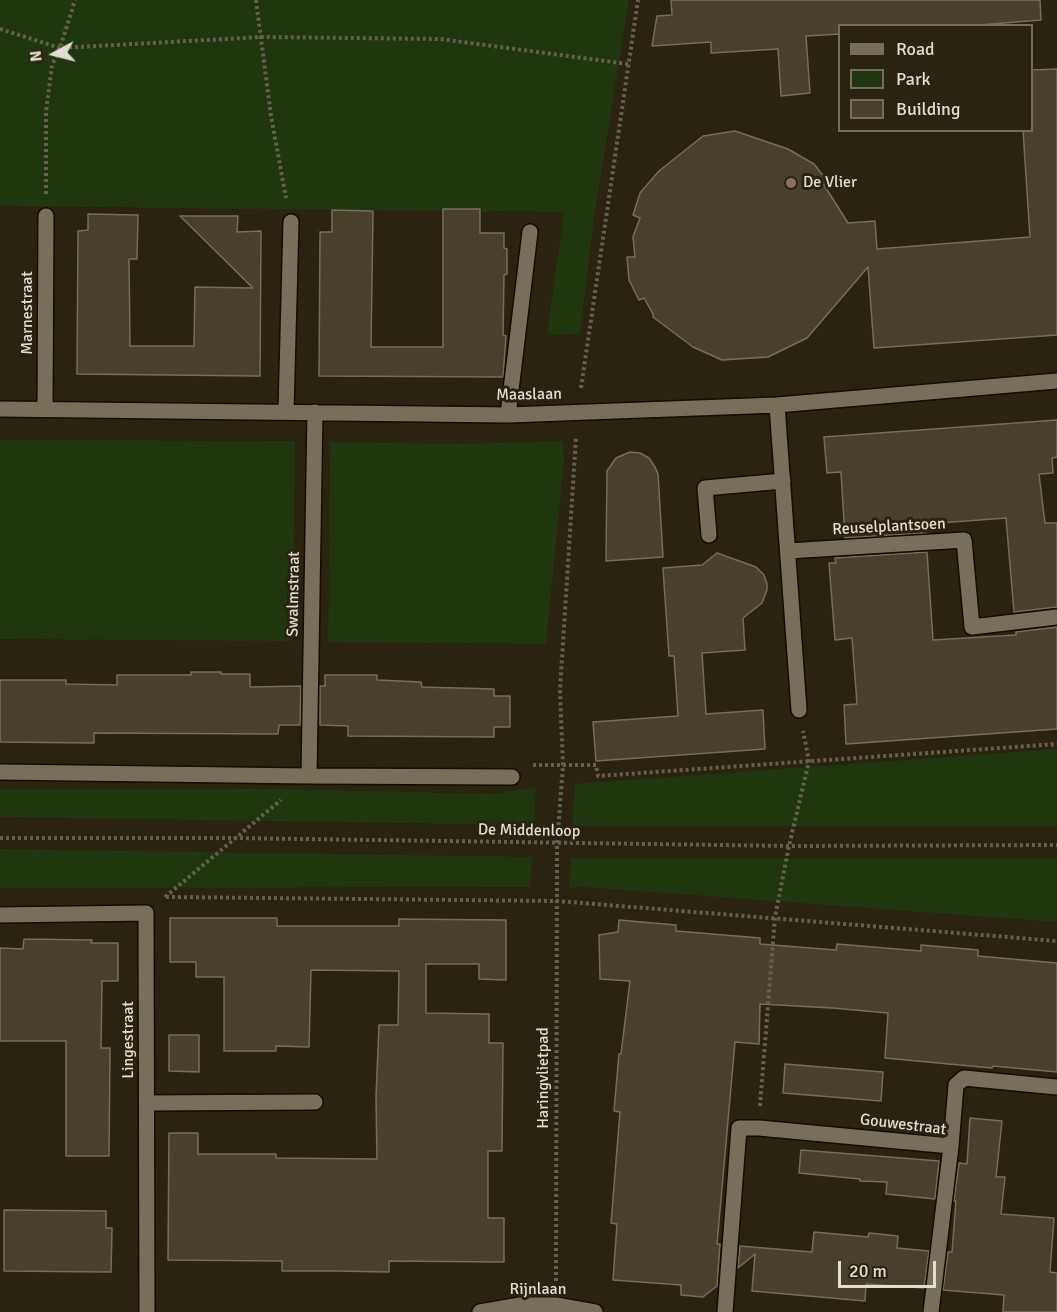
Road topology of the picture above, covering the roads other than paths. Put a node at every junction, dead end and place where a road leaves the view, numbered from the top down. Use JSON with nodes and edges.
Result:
{"nodes":[{"id":1,"x":46,"y":216,"type":"road end"},
{"id":2,"x":291,"y":222,"type":"road end"},
{"id":3,"x":530,"y":232,"type":"dead end"},
{"id":4,"x":1057,"y":381,"type":"edge"},
{"id":5,"x":777,"y":405,"type":"junction"},
{"id":6,"x":0,"y":409,"type":"edge"},
{"id":7,"x":45,"y":410,"type":"junction"},
{"id":8,"x":286,"y":411,"type":"junction"},
{"id":9,"x":315,"y":412,"type":"junction"},
{"id":10,"x":507,"y":415,"type":"junction"},
{"id":11,"x":783,"y":482,"type":"junction"},
{"id":12,"x":710,"y":536,"type":"dead end"},
{"id":13,"x":788,"y":551,"type":"junction"},
{"id":14,"x":1057,"y":617,"type":"edge"},
{"id":15,"x":799,"y":710,"type":"road end"},
{"id":16,"x":0,"y":772,"type":"edge"},
{"id":17,"x":309,"y":776,"type":"junction"},
{"id":18,"x":512,"y":777,"type":"dead end"},
{"id":19,"x":0,"y":915,"type":"edge"},
{"id":20,"x":1057,"y":1087,"type":"edge"},
{"id":21,"x":315,"y":1102,"type":"dead end"},
{"id":22,"x":147,"y":1103,"type":"junction"},
{"id":23,"x":951,"y":1146,"type":"junction"},
{"id":24,"x":147,"y":1312,"type":"edge"},
{"id":25,"x":480,"y":1312,"type":"edge"},
{"id":26,"x":595,"y":1312,"type":"edge"},
{"id":27,"x":725,"y":1312,"type":"edge"},
{"id":28,"x":931,"y":1312,"type":"edge"}],
"edges":[{"from":1,"to":7,"type":"street","name":"Marnestraat"},
{"from":2,"to":8,"type":"street"},
{"from":3,"to":10,"type":"street"},
{"from":4,"to":5,"type":"street","name":"Maaslaan"},
{"from":5,"to":10,"type":"street","name":"Maaslaan"},
{"from":5,"to":11,"type":"street"},
{"from":6,"to":7,"type":"street","name":"Maaslaan"},
{"from":7,"to":8,"type":"street","name":"Maaslaan"},
{"from":8,"to":9,"type":"street","name":"Maaslaan"},
{"from":9,"to":10,"type":"street","name":"Maaslaan"},
{"from":9,"to":17,"type":"street","name":"Swalmstraat"},
{"from":11,"to":12,"type":"street"},
{"from":11,"to":13,"type":"street"},
{"from":13,"to":14,"type":"street","name":"Reuselplantsoen"},
{"from":13,"to":15,"type":"street"},
{"from":16,"to":17,"type":"street"},
{"from":17,"to":18,"type":"street"},
{"from":19,"to":22,"type":"street","name":"Lingestraat"},
{"from":20,"to":23,"type":"street"},
{"from":21,"to":22,"type":"street"},
{"from":22,"to":24,"type":"street","name":"Lingestraat"},
{"from":23,"to":27,"type":"street","name":"Gouwestraat"},
{"from":23,"to":28,"type":"street","name":"Gouwestraat"},
{"from":25,"to":26,"type":"street","name":"Rijnlaan"}]}
